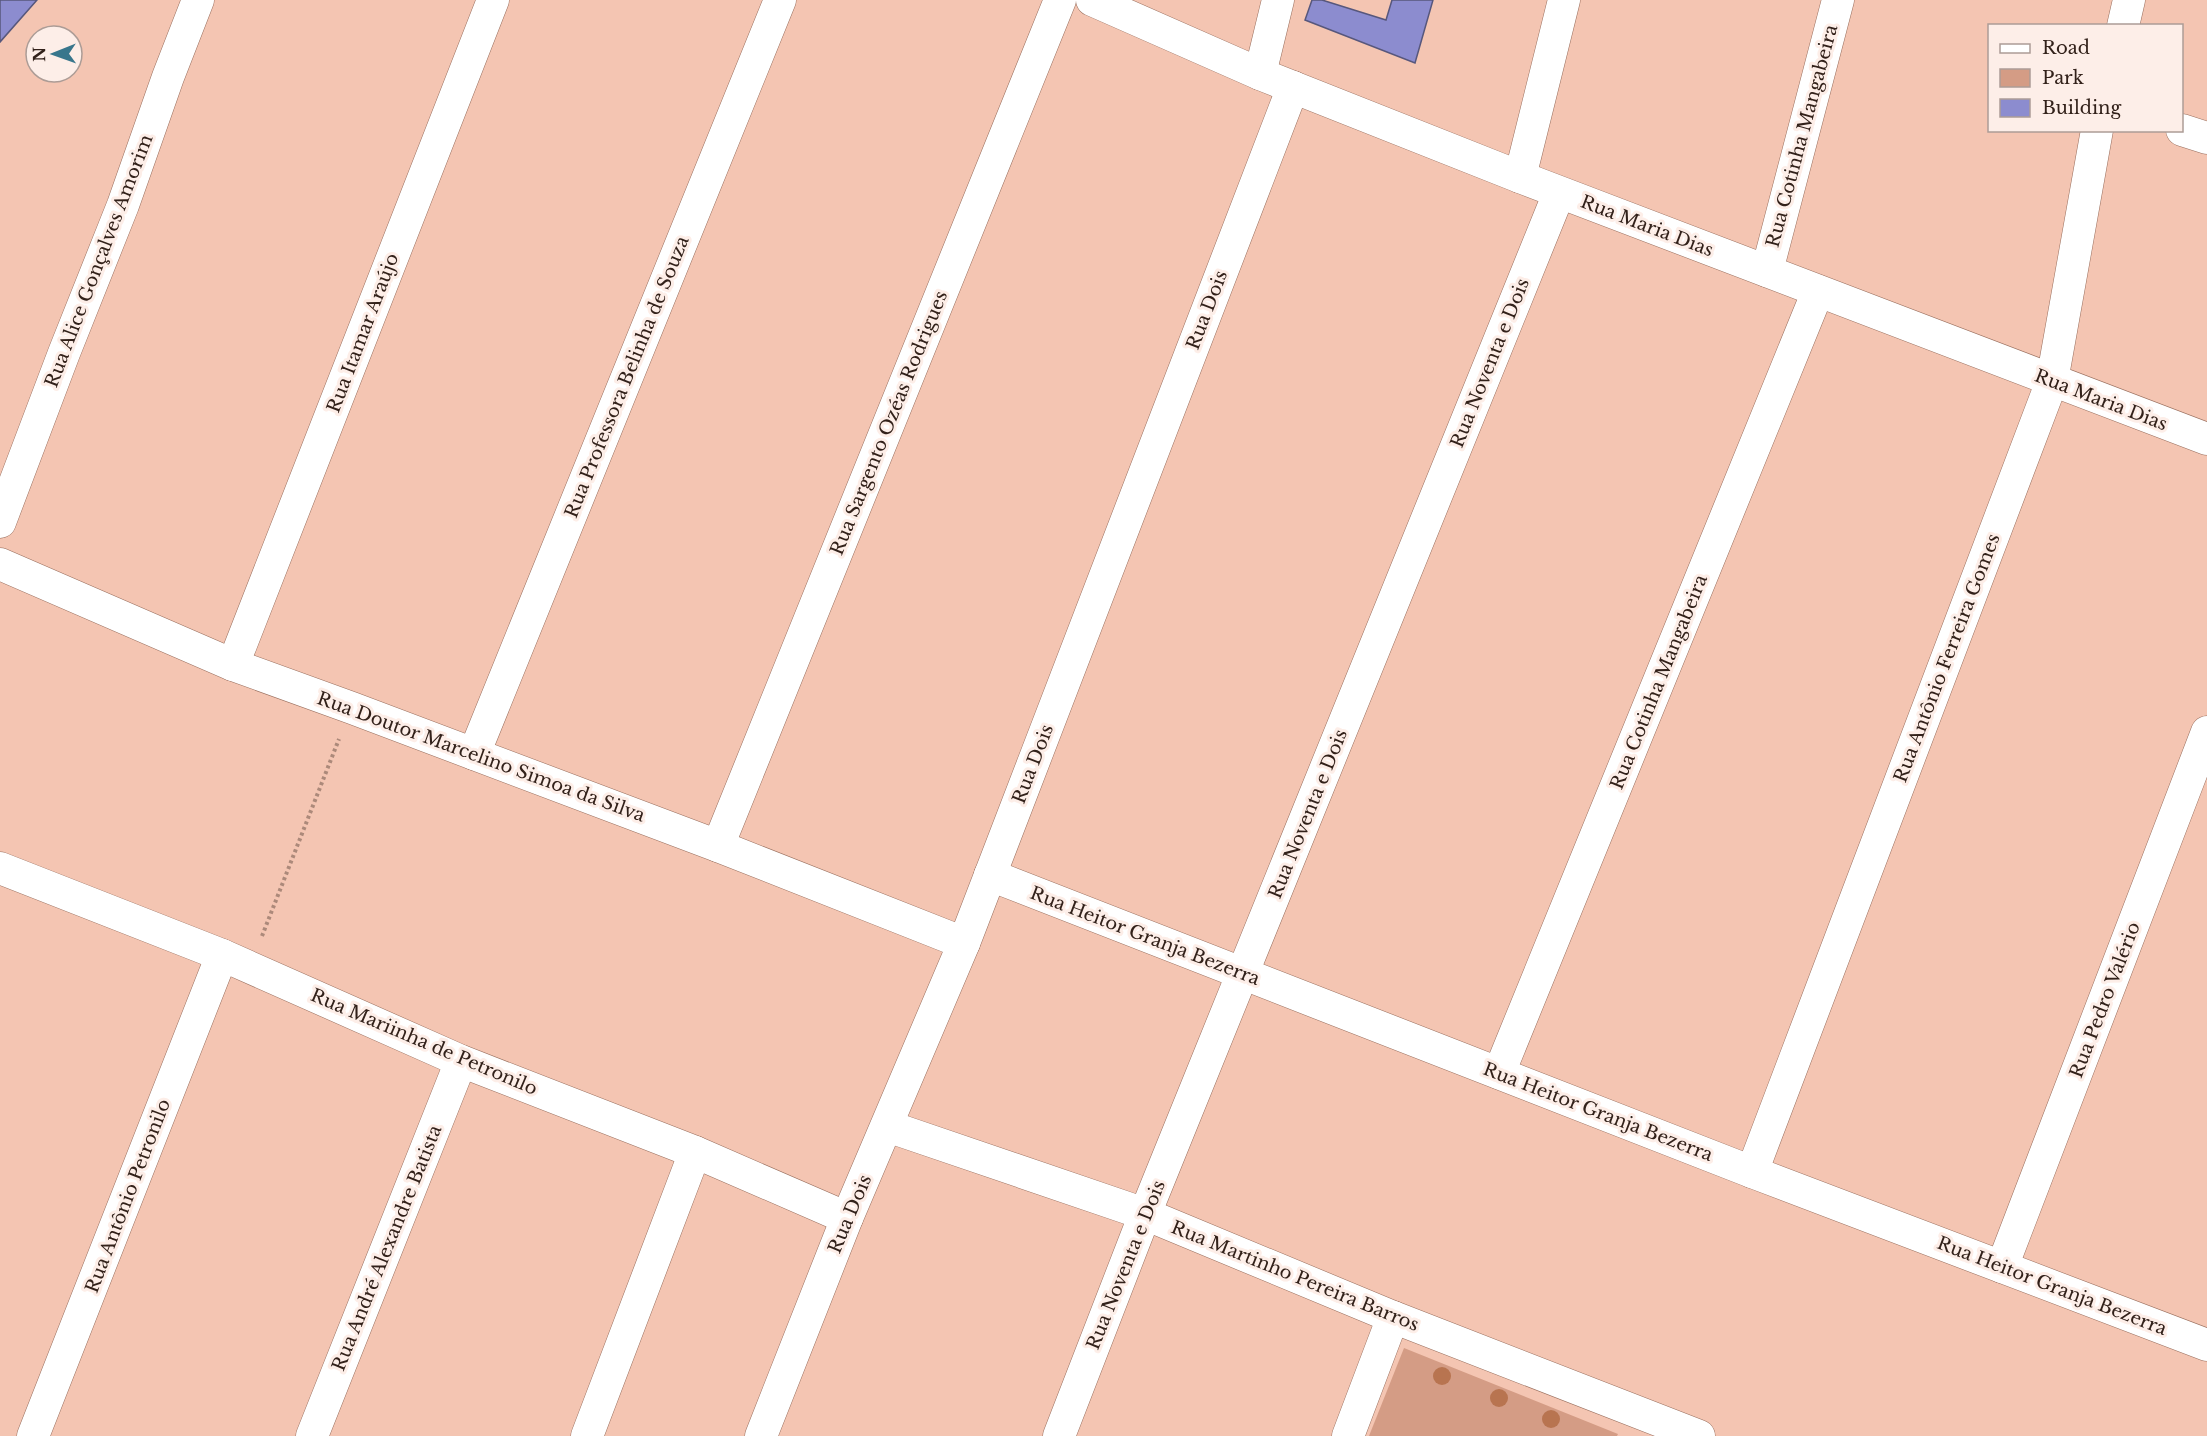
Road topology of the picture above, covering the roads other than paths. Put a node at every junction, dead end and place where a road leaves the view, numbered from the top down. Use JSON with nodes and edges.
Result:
{"nodes":[{"id":1,"x":198,"y":0,"type":"edge"},
{"id":2,"x":493,"y":0,"type":"edge"},
{"id":3,"x":780,"y":0,"type":"edge"},
{"id":4,"x":1060,"y":0,"type":"edge"},
{"id":5,"x":1092,"y":0,"type":"edge"},
{"id":6,"x":1278,"y":0,"type":"edge"},
{"id":7,"x":1564,"y":0,"type":"edge"},
{"id":8,"x":1838,"y":0,"type":"edge"},
{"id":9,"x":2129,"y":0,"type":"edge"},
{"id":10,"x":2123,"y":24,"type":"edge"},
{"id":11,"x":1260,"y":74,"type":"junction"},
{"id":12,"x":1293,"y":87,"type":"junction"},
{"id":13,"x":2183,"y":131,"type":"edge"},
{"id":14,"x":2097,"y":132,"type":"edge"},
{"id":15,"x":2207,"y":138,"type":"edge"},
{"id":16,"x":1520,"y":177,"type":"junction"},
{"id":17,"x":1559,"y":193,"type":"junction"},
{"id":18,"x":1767,"y":271,"type":"junction"},
{"id":19,"x":1818,"y":291,"type":"junction"},
{"id":20,"x":2052,"y":381,"type":"junction"},
{"id":21,"x":2207,"y":439,"type":"edge"},
{"id":22,"x":0,"y":522,"type":"edge"},
{"id":23,"x":0,"y":564,"type":"edge"},
{"id":24,"x":232,"y":665,"type":"junction"},
{"id":25,"x":2207,"y":732,"type":"edge"},
{"id":26,"x":474,"y":754,"type":"junction"},
{"id":27,"x":718,"y":846,"type":"junction"},
{"id":28,"x":0,"y":868,"type":"edge"},
{"id":29,"x":990,"y":875,"type":"junction"},
{"id":30,"x":964,"y":943,"type":"junction"},
{"id":31,"x":236,"y":961,"type":"junction"},
{"id":32,"x":1243,"y":974,"type":"junction"},
{"id":33,"x":461,"y":1061,"type":"junction"},
{"id":34,"x":1499,"y":1073,"type":"junction"},
{"id":35,"x":887,"y":1126,"type":"junction"},
{"id":36,"x":695,"y":1152,"type":"junction"},
{"id":37,"x":1752,"y":1172,"type":"junction"},
{"id":38,"x":1145,"y":1214,"type":"junction"},
{"id":39,"x":847,"y":1218,"type":"junction"},
{"id":40,"x":2002,"y":1267,"type":"junction"},
{"id":41,"x":1393,"y":1317,"type":"junction"},
{"id":42,"x":2207,"y":1345,"type":"edge"},
{"id":43,"x":1643,"y":1426,"type":"edge"},
{"id":44,"x":33,"y":1436,"type":"edge"},
{"id":45,"x":312,"y":1436,"type":"edge"},
{"id":46,"x":587,"y":1436,"type":"edge"},
{"id":47,"x":761,"y":1436,"type":"edge"},
{"id":48,"x":1059,"y":1436,"type":"edge"},
{"id":49,"x":1348,"y":1436,"type":"edge"},
{"id":50,"x":1699,"y":1436,"type":"edge"}],
"edges":[{"from":1,"to":22,"type":"street","name":"Rua Alice Gonçalves Amorim"},
{"from":2,"to":24,"type":"street","name":"Rua Itamar Araújo"},
{"from":3,"to":26,"type":"street","name":"Rua Professora Belinha de Souza"},
{"from":4,"to":27,"type":"street","name":"Rua Sargento Ozéas Rodrigues"},
{"from":5,"to":11,"type":"street","name":"Rua Maria Dias"},
{"from":6,"to":11,"type":"street"},
{"from":7,"to":16,"type":"street"},
{"from":8,"to":18,"type":"street","name":"Rua Cotinha Mangabeira"},
{"from":9,"to":10,"type":"street"},
{"from":11,"to":12,"type":"street","name":"Rua Maria Dias"},
{"from":12,"to":16,"type":"street","name":"Rua Maria Dias"},
{"from":12,"to":29,"type":"street","name":"Rua Dois"},
{"from":13,"to":15,"type":"street"},
{"from":14,"to":20,"type":"street","name":"Rua Antônio Ferreira Gomes"},
{"from":16,"to":17,"type":"street","name":"Rua Maria Dias"},
{"from":17,"to":18,"type":"street","name":"Rua Maria Dias"},
{"from":17,"to":32,"type":"street","name":"Rua Noventa e Dois"},
{"from":18,"to":19,"type":"street","name":"Rua Maria Dias"},
{"from":19,"to":20,"type":"street","name":"Rua Maria Dias"},
{"from":19,"to":34,"type":"street","name":"Rua Cotinha Mangabeira"},
{"from":20,"to":21,"type":"street","name":"Rua Maria Dias"},
{"from":20,"to":37,"type":"street","name":"Rua Antônio Ferreira Gomes"},
{"from":23,"to":24,"type":"street","name":"Rua Doutor Marcelino Simoa da Silva"},
{"from":24,"to":26,"type":"street","name":"Rua Doutor Marcelino Simoa da Silva"},
{"from":25,"to":40,"type":"street","name":"Rua Pedro Valério"},
{"from":26,"to":27,"type":"street","name":"Rua Doutor Marcelino Simoa da Silva"},
{"from":27,"to":30,"type":"street","name":"Rua Doutor Marcelino Simoa da Silva"},
{"from":28,"to":31,"type":"street","name":"Rua Mariinha de Petronilo"},
{"from":29,"to":30,"type":"street","name":"Rua Dois"},
{"from":29,"to":32,"type":"street","name":"Rua Heitor Granja Bezerra"},
{"from":30,"to":35,"type":"street","name":"Rua Dois"},
{"from":31,"to":33,"type":"street","name":"Rua Mariinha de Petronilo"},
{"from":31,"to":44,"type":"street","name":"Rua Antônio Petronilo"},
{"from":32,"to":34,"type":"street","name":"Rua Heitor Granja Bezerra"},
{"from":32,"to":38,"type":"street","name":"Rua Noventa e Dois"},
{"from":33,"to":36,"type":"street","name":"Rua Mariinha de Petronilo"},
{"from":33,"to":45,"type":"street","name":"Rua André Alexandre Batista"},
{"from":34,"to":37,"type":"street","name":"Rua Heitor Granja Bezerra"},
{"from":35,"to":38,"type":"street","name":"Rua Martinho Pereira Barros"},
{"from":35,"to":39,"type":"street","name":"Rua Dois"},
{"from":36,"to":39,"type":"street","name":"Rua Mariinha de Petronilo"},
{"from":36,"to":46,"type":"street"},
{"from":37,"to":40,"type":"street","name":"Rua Heitor Granja Bezerra"},
{"from":38,"to":41,"type":"street","name":"Rua Martinho Pereira Barros"},
{"from":38,"to":48,"type":"street","name":"Rua Noventa e Dois"},
{"from":39,"to":47,"type":"street","name":"Rua Dois"},
{"from":40,"to":42,"type":"street","name":"Rua Heitor Granja Bezerra"},
{"from":41,"to":43,"type":"street","name":"Rua Martinho Pereira Barros"},
{"from":41,"to":49,"type":"street"},
{"from":43,"to":50,"type":"street","name":"Rua Martinho Pereira Barros"}]}
